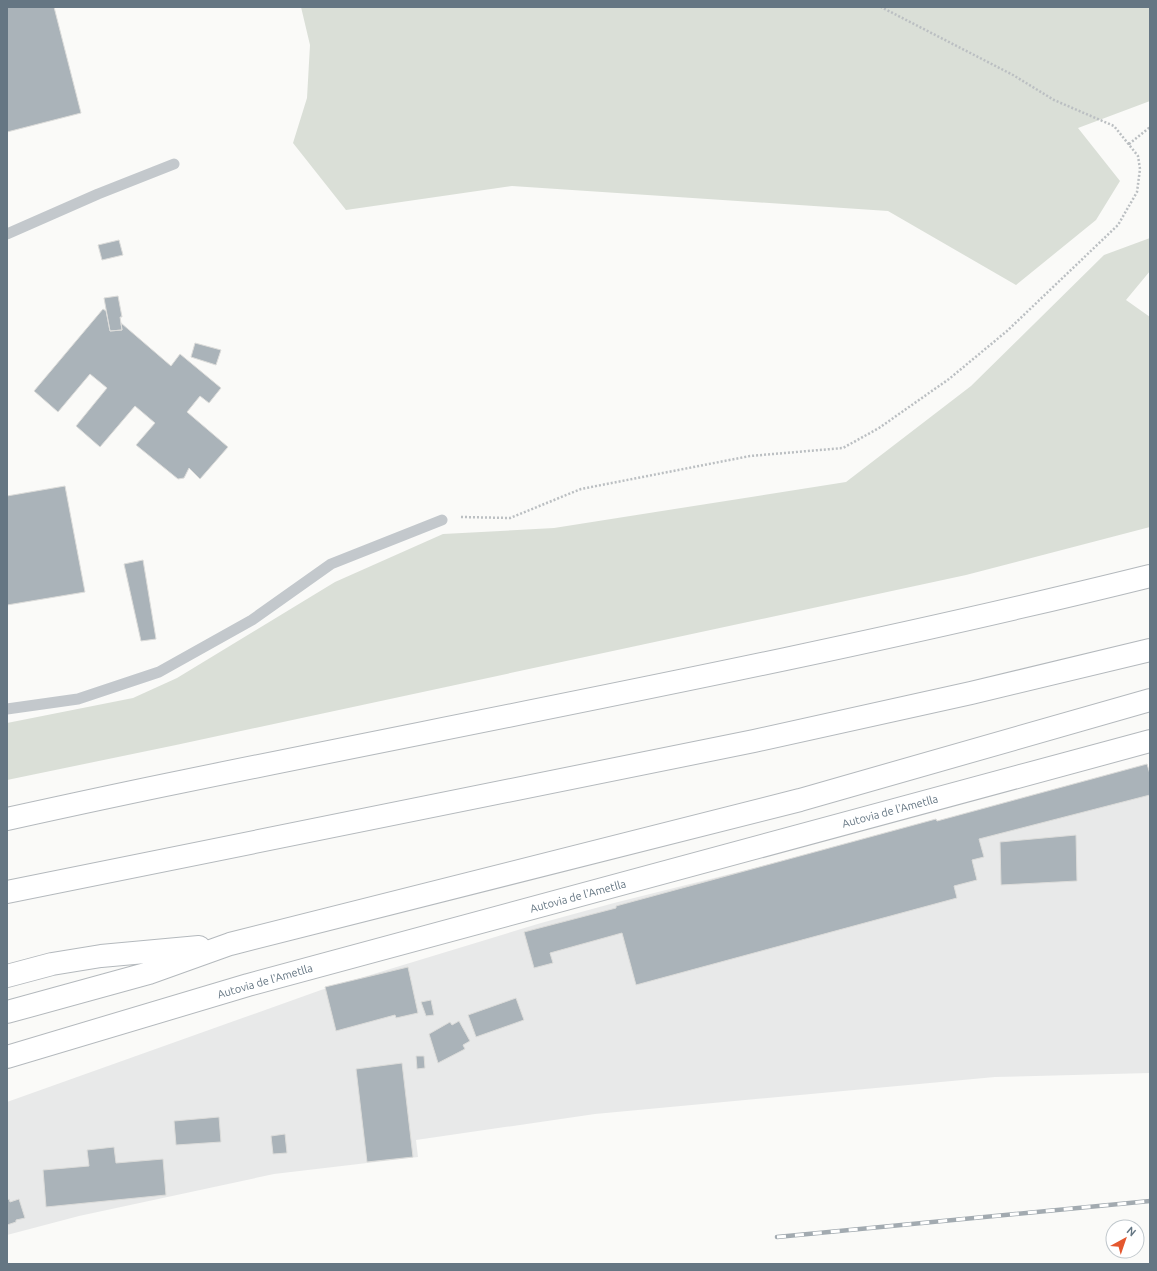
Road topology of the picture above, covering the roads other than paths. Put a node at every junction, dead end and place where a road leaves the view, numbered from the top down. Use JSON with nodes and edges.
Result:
{"nodes":[{"id":1,"x":174,"y":164,"type":"dead end"},
{"id":2,"x":7,"y":234,"type":"edge"},
{"id":3,"x":442,"y":520,"type":"road end"},
{"id":4,"x":1150,"y":576,"type":"edge"},
{"id":5,"x":1150,"y":650,"type":"edge"},
{"id":6,"x":1150,"y":700,"type":"edge"},
{"id":7,"x":7,"y":709,"type":"edge"},
{"id":8,"x":1150,"y":741,"type":"edge"},
{"id":9,"x":7,"y":819,"type":"edge"},
{"id":10,"x":7,"y":892,"type":"edge"},
{"id":11,"x":230,"y":944,"type":"junction"},
{"id":12,"x":7,"y":976,"type":"edge"},
{"id":13,"x":7,"y":1012,"type":"edge"},
{"id":14,"x":7,"y":1057,"type":"edge"}],
"edges":[{"from":1,"to":2,"type":"lane"},
{"from":3,"to":7,"type":"lane"},
{"from":4,"to":9,"type":"highway"},
{"from":5,"to":10,"type":"highway"},
{"from":6,"to":11,"type":"highway"},
{"from":8,"to":14,"type":"highway","name":"Autovia de l'Ametlla"},
{"from":11,"to":12,"type":"highway"},
{"from":11,"to":13,"type":"highway"}]}
